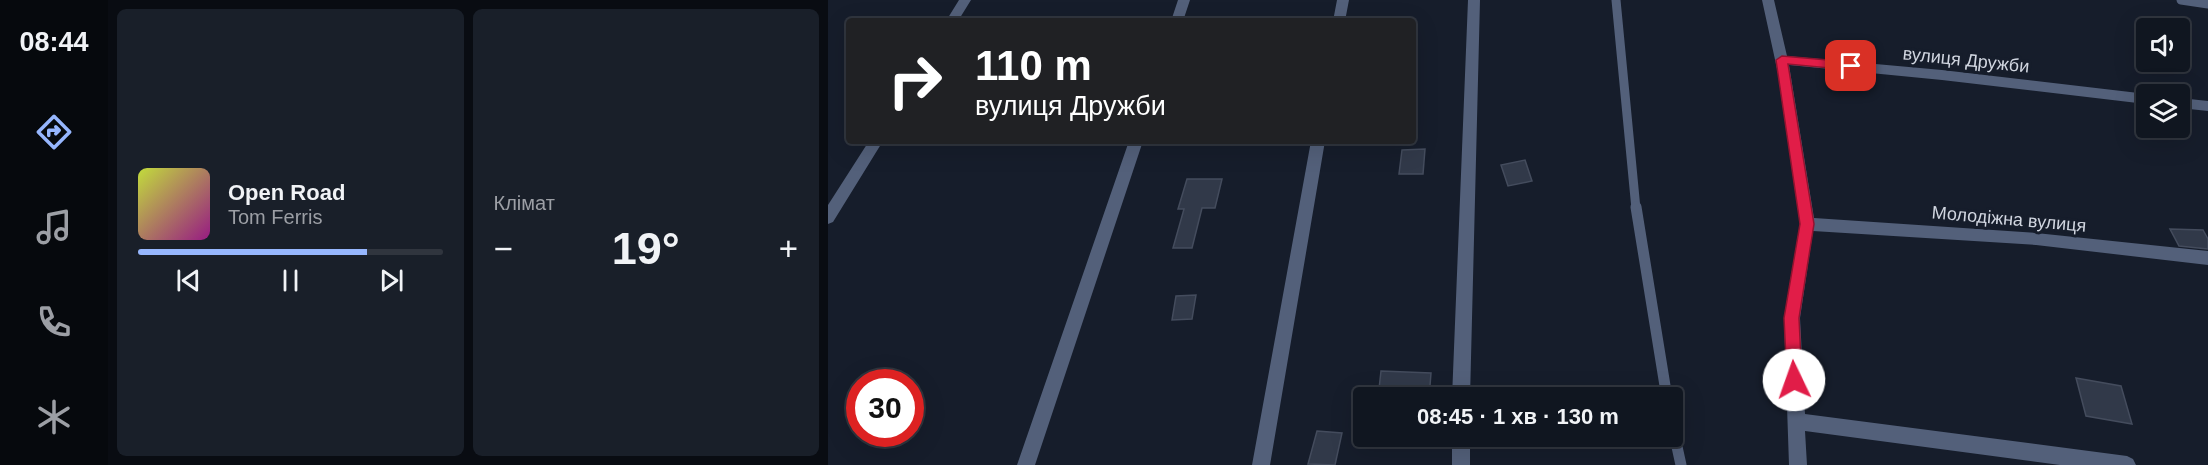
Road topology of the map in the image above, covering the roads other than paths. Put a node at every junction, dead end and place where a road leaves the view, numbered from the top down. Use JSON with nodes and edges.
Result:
{"nodes":[{"id":1,"x":965,"y":0,"type":"edge"},
{"id":2,"x":1184,"y":0,"type":"edge"},
{"id":3,"x":1343,"y":0,"type":"edge"},
{"id":4,"x":1474,"y":0,"type":"edge"},
{"id":5,"x":1616,"y":0,"type":"edge"},
{"id":6,"x":1768,"y":0,"type":"edge"},
{"id":7,"x":2181,"y":0,"type":"edge"},
{"id":8,"x":2208,"y":4,"type":"edge"},
{"id":9,"x":954,"y":18,"type":"edge"},
{"id":10,"x":1178,"y":18,"type":"edge"},
{"id":11,"x":1340,"y":18,"type":"edge"},
{"id":12,"x":1782,"y":60,"type":"junction"},
{"id":13,"x":2136,"y":98,"type":"edge"},
{"id":14,"x":2190,"y":104,"type":"edge"},
{"id":15,"x":2208,"y":106,"type":"edge"},
{"id":16,"x":874,"y":144,"type":"edge"},
{"id":17,"x":1135,"y":144,"type":"edge"},
{"id":18,"x":1317,"y":144,"type":"edge"},
{"id":19,"x":828,"y":218,"type":"edge"},
{"id":20,"x":1807,"y":224,"type":"junction"},
{"id":21,"x":2208,"y":258,"type":"edge"},
{"id":22,"x":1461,"y":387,"type":"edge"},
{"id":23,"x":1665,"y":387,"type":"edge"},
{"id":24,"x":1796,"y":421,"type":"junction"},
{"id":25,"x":1461,"y":447,"type":"edge"},
{"id":26,"x":1677,"y":447,"type":"edge"},
{"id":27,"x":1026,"y":465,"type":"edge"},
{"id":28,"x":1262,"y":465,"type":"edge"},
{"id":29,"x":1461,"y":465,"type":"edge"},
{"id":30,"x":1681,"y":465,"type":"edge"},
{"id":31,"x":1798,"y":465,"type":"edge"},
{"id":32,"x":2127,"y":465,"type":"edge"}],
"edges":[{"from":1,"to":9,"type":"street"},
{"from":2,"to":10,"type":"street"},
{"from":3,"to":11,"type":"street"},
{"from":4,"to":22,"type":"street"},
{"from":5,"to":23,"type":"lane"},
{"from":6,"to":12,"type":"street"},
{"from":7,"to":8,"type":"lane"},
{"from":12,"to":13,"type":"street","name":"вулиця Дружби"},
{"from":12,"to":20,"type":"street"},
{"from":14,"to":15,"type":"street"},
{"from":16,"to":19,"type":"street"},
{"from":17,"to":27,"type":"street"},
{"from":18,"to":28,"type":"street"},
{"from":20,"to":21,"type":"street","name":"Молодіжна вулиця"},
{"from":20,"to":24,"type":"street"},
{"from":24,"to":31,"type":"street"},
{"from":24,"to":32,"type":"street"},
{"from":25,"to":29,"type":"street"},
{"from":26,"to":30,"type":"lane"}]}
